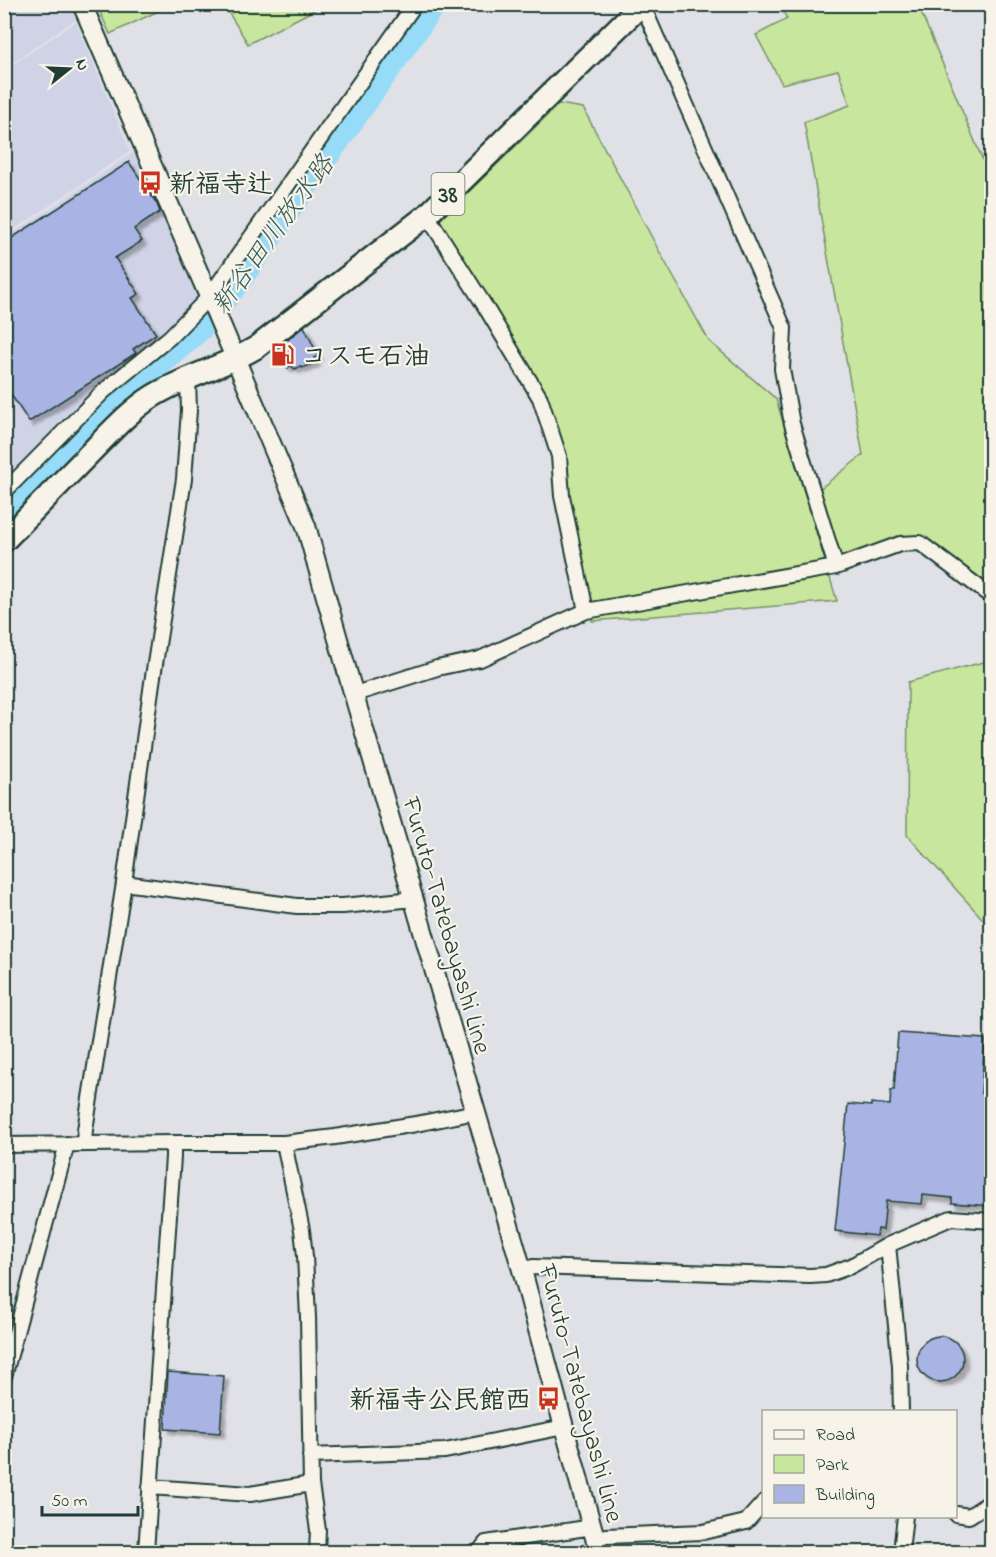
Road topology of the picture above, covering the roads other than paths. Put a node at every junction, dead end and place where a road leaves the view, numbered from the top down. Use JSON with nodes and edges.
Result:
{"nodes":[{"id":1,"x":82,"y":4,"type":"edge"},
{"id":2,"x":415,"y":4,"type":"edge"},
{"id":3,"x":642,"y":4,"type":"edge"},
{"id":4,"x":427,"y":214,"type":"junction"},
{"id":5,"x":210,"y":299,"type":"junction"},
{"id":6,"x":235,"y":359,"type":"junction"},
{"id":7,"x":188,"y":379,"type":"junction"},
{"id":8,"x":4,"y":492,"type":"edge"},
{"id":9,"x":4,"y":541,"type":"edge"},
{"id":10,"x":836,"y":567,"type":"junction"},
{"id":11,"x":992,"y":597,"type":"edge"},
{"id":12,"x":586,"y":611,"type":"junction"},
{"id":13,"x":353,"y":692,"type":"junction"},
{"id":14,"x":124,"y":883,"type":"junction"},
{"id":15,"x":414,"y":898,"type":"junction"},
{"id":16,"x":476,"y":1112,"type":"junction"},
{"id":17,"x":84,"y":1143,"type":"junction"},
{"id":18,"x":172,"y":1143,"type":"junction"},
{"id":19,"x":284,"y":1143,"type":"junction"},
{"id":20,"x":68,"y":1144,"type":"junction"},
{"id":21,"x":4,"y":1145,"type":"edge"},
{"id":22,"x":992,"y":1221,"type":"edge"},
{"id":23,"x":888,"y":1245,"type":"junction"},
{"id":24,"x":522,"y":1270,"type":"junction"},
{"id":25,"x":4,"y":1377,"type":"edge"},
{"id":26,"x":901,"y":1410,"type":"edge"},
{"id":27,"x":564,"y":1427,"type":"junction"},
{"id":28,"x":310,"y":1456,"type":"junction"},
{"id":29,"x":311,"y":1484,"type":"junction"},
{"id":30,"x":150,"y":1487,"type":"junction"},
{"id":31,"x":992,"y":1502,"type":"edge"},
{"id":32,"x":762,"y":1504,"type":"edge"},
{"id":33,"x":957,"y":1514,"type":"edge"},
{"id":34,"x":905,"y":1518,"type":"edge"},
{"id":35,"x":596,"y":1539,"type":"edge"},
{"id":36,"x":146,"y":1552,"type":"edge"},
{"id":37,"x":317,"y":1552,"type":"edge"},
{"id":38,"x":479,"y":1552,"type":"edge"},
{"id":39,"x":901,"y":1552,"type":"edge"}],
"edges":[{"from":1,"to":5,"type":"main road"},
{"from":2,"to":5,"type":"street"},
{"from":3,"to":4,"type":"main road","number":"38"},
{"from":3,"to":10,"type":"street"},
{"from":4,"to":6,"type":"main road","number":"38"},
{"from":4,"to":12,"type":"street"},
{"from":5,"to":6,"type":"main road","name":"Furuto-Tatebayashi Line"},
{"from":5,"to":8,"type":"street"},
{"from":6,"to":7,"type":"main road","number":"38"},
{"from":6,"to":13,"type":"main road","name":"Furuto-Tatebayashi Line"},
{"from":7,"to":9,"type":"main road","number":"38"},
{"from":7,"to":14,"type":"street"},
{"from":10,"to":11,"type":"street"},
{"from":10,"to":12,"type":"street"},
{"from":12,"to":13,"type":"street"},
{"from":13,"to":15,"type":"main road","name":"Furuto-Tatebayashi Line"},
{"from":14,"to":15,"type":"street"},
{"from":14,"to":17,"type":"street"},
{"from":15,"to":16,"type":"main road","name":"Furuto-Tatebayashi Line"},
{"from":16,"to":19,"type":"street"},
{"from":16,"to":24,"type":"main road","name":"Furuto-Tatebayashi Line"},
{"from":17,"to":18,"type":"street"},
{"from":17,"to":20,"type":"street"},
{"from":18,"to":19,"type":"street"},
{"from":18,"to":30,"type":"street"},
{"from":19,"to":28,"type":"street"},
{"from":20,"to":21,"type":"street"},
{"from":20,"to":25,"type":"street"},
{"from":22,"to":23,"type":"street"},
{"from":23,"to":24,"type":"street"},
{"from":23,"to":26,"type":"street"},
{"from":24,"to":27,"type":"main road","name":"Furuto-Tatebayashi Line"},
{"from":27,"to":28,"type":"street"},
{"from":27,"to":35,"type":"main road","name":"Furuto-Tatebayashi Line"},
{"from":28,"to":29,"type":"street"},
{"from":29,"to":30,"type":"street"},
{"from":29,"to":37,"type":"street"},
{"from":30,"to":36,"type":"street"},
{"from":31,"to":33,"type":"street"},
{"from":32,"to":35,"type":"street"},
{"from":34,"to":39,"type":"street"},
{"from":35,"to":38,"type":"street"}]}
